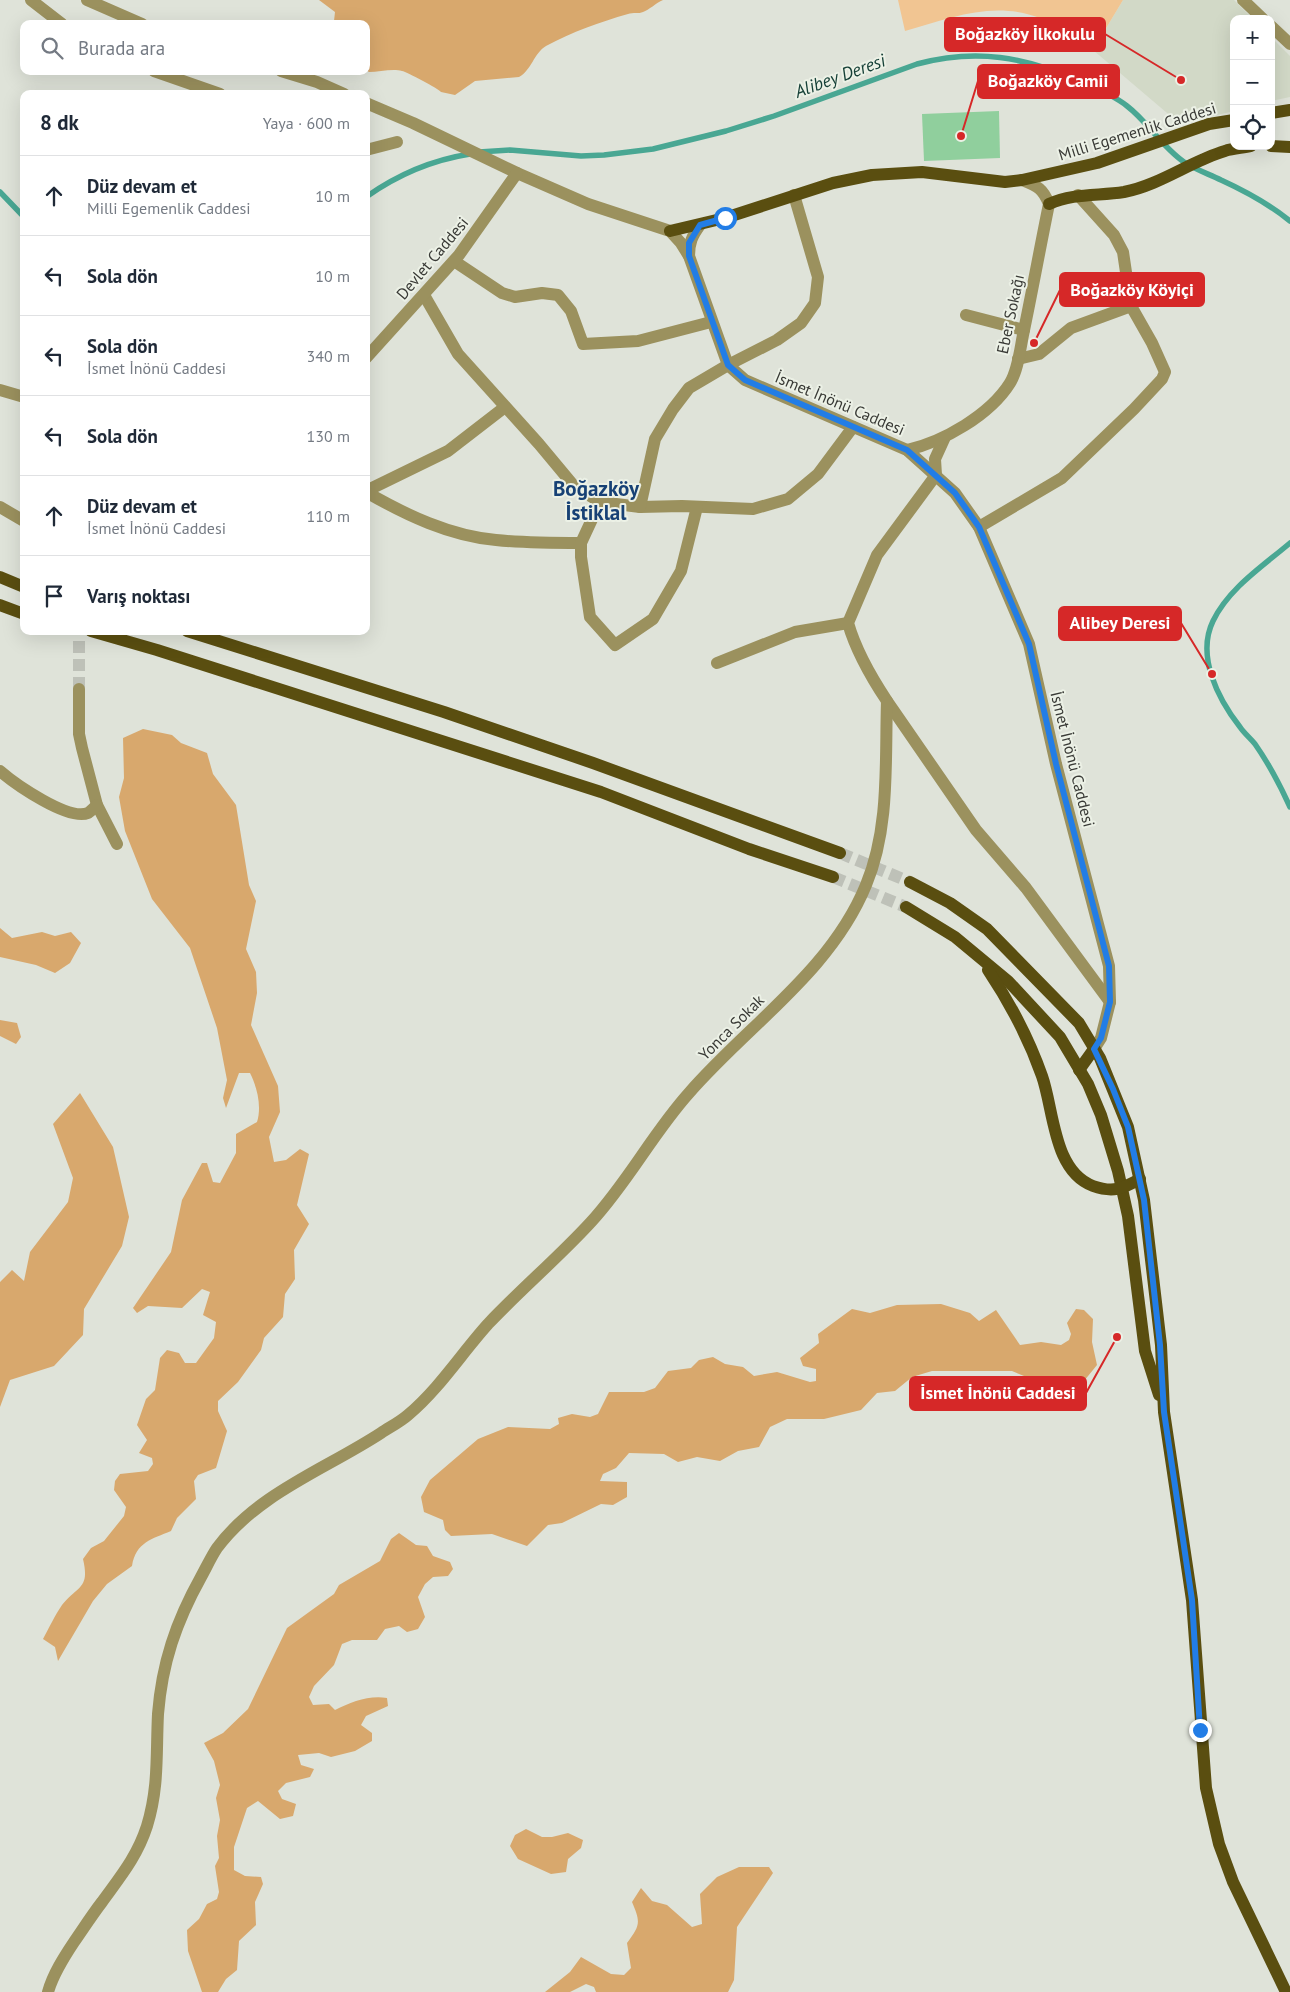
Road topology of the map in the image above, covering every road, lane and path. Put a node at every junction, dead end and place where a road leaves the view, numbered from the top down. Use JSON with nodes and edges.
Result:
{"nodes":[{"id":1,"x":31,"y":0,"type":"edge"},
{"id":2,"x":87,"y":0,"type":"edge"},
{"id":3,"x":1243,"y":0,"type":"edge"},
{"id":4,"x":1259,"y":15,"type":"edge"},
{"id":5,"x":57,"y":20,"type":"edge"},
{"id":6,"x":133,"y":20,"type":"edge"},
{"id":7,"x":1275,"y":30,"type":"edge"},
{"id":8,"x":1290,"y":44,"type":"edge"},
{"id":9,"x":165,"y":75,"type":"edge"},
{"id":10,"x":294,"y":75,"type":"edge"},
{"id":11,"x":209,"y":90,"type":"edge"},
{"id":12,"x":335,"y":90,"type":"edge"},
{"id":13,"x":370,"y":105,"type":"edge"},
{"id":14,"x":1290,"y":110,"type":"edge"},
{"id":15,"x":1275,"y":112,"type":"edge"},
{"id":16,"x":1230,"y":121,"type":"edge"},
{"id":17,"x":397,"y":142,"type":"dead end"},
{"id":18,"x":1275,"y":146,"type":"edge"},
{"id":19,"x":1290,"y":147,"type":"edge"},
{"id":20,"x":370,"y":149,"type":"edge"},
{"id":21,"x":1230,"y":150,"type":"edge"},
{"id":22,"x":517,"y":173,"type":"junction"},
{"id":23,"x":1022,"y":180,"type":"junction"},
{"id":24,"x":794,"y":195,"type":"junction"},
{"id":25,"x":1078,"y":195,"type":"junction"},
{"id":26,"x":1048,"y":204,"type":"junction"},
{"id":27,"x":700,"y":225,"type":"junction"},
{"id":28,"x":670,"y":232,"type":"junction"},
{"id":29,"x":689,"y":256,"type":"junction"},
{"id":30,"x":454,"y":261,"type":"junction"},
{"id":31,"x":424,"y":295,"type":"junction"},
{"id":32,"x":1131,"y":306,"type":"junction"},
{"id":33,"x":966,"y":315,"type":"dead end"},
{"id":34,"x":711,"y":322,"type":"junction"},
{"id":35,"x":1024,"y":330,"type":"junction"},
{"id":36,"x":370,"y":354,"type":"edge"},
{"id":37,"x":1018,"y":358,"type":"junction"},
{"id":38,"x":728,"y":365,"type":"junction"},
{"id":39,"x":0,"y":390,"type":"edge"},
{"id":40,"x":20,"y":396,"type":"edge"},
{"id":41,"x":505,"y":407,"type":"junction"},
{"id":42,"x":853,"y":427,"type":"junction"},
{"id":43,"x":945,"y":437,"type":"junction"},
{"id":44,"x":907,"y":450,"type":"junction"},
{"id":45,"x":936,"y":475,"type":"junction"},
{"id":46,"x":370,"y":490,"type":"edge"},
{"id":47,"x":370,"y":494,"type":"edge"},
{"id":48,"x":600,"y":502,"type":"junction"},
{"id":49,"x":0,"y":506,"type":"edge"},
{"id":50,"x":640,"y":507,"type":"junction"},
{"id":51,"x":697,"y":507,"type":"junction"},
{"id":52,"x":20,"y":518,"type":"edge"},
{"id":53,"x":979,"y":527,"type":"junction"},
{"id":54,"x":581,"y":543,"type":"junction"},
{"id":55,"x":0,"y":577,"type":"edge"},
{"id":56,"x":20,"y":585,"type":"edge"},
{"id":57,"x":0,"y":605,"type":"edge"},
{"id":58,"x":20,"y":612,"type":"edge"},
{"id":59,"x":848,"y":623,"type":"junction"},
{"id":60,"x":104,"y":635,"type":"edge"},
{"id":61,"x":200,"y":635,"type":"edge"},
{"id":62,"x":717,"y":663,"type":"dead end"},
{"id":63,"x":79,"y":689,"type":"tunnel mouth"},
{"id":64,"x":887,"y":701,"type":"junction"},
{"id":65,"x":0,"y":771,"type":"edge"},
{"id":66,"x":98,"y":805,"type":"junction"},
{"id":67,"x":117,"y":844,"type":"dead end"},
{"id":68,"x":840,"y":853,"type":"tunnel mouth"},
{"id":69,"x":833,"y":877,"type":"tunnel mouth"},
{"id":70,"x":910,"y":882,"type":"tunnel mouth"},
{"id":71,"x":906,"y":908,"type":"tunnel mouth"},
{"id":72,"x":979,"y":957,"type":"junction"},
{"id":73,"x":1110,"y":1002,"type":"junction"},
{"id":74,"x":1094,"y":1049,"type":"junction"},
{"id":75,"x":1079,"y":1070,"type":"junction"},
{"id":76,"x":1140,"y":1179,"type":"junction"},
{"id":77,"x":1122,"y":1189,"type":"junction"},
{"id":78,"x":1164,"y":1412,"type":"junction"},
{"id":79,"x":48,"y":1992,"type":"edge"},
{"id":80,"x":1286,"y":1992,"type":"edge"}],
"edges":[{"from":1,"to":5,"type":"street"},
{"from":2,"to":6,"type":"street"},
{"from":3,"to":4,"type":"street"},
{"from":7,"to":8,"type":"street"},
{"from":9,"to":11,"type":"street"},
{"from":10,"to":12,"type":"street"},
{"from":13,"to":22,"type":"street"},
{"from":14,"to":15,"type":"main road"},
{"from":16,"to":23,"type":"main road","name":"Milli Egemenlik Caddesi"},
{"from":17,"to":20,"type":"street"},
{"from":18,"to":19,"type":"main road"},
{"from":21,"to":25,"type":"main road"},
{"from":22,"to":28,"type":"street"},
{"from":22,"to":30,"type":"street","name":"Devlet Caddesi"},
{"from":23,"to":24,"type":"main road","name":"Milli Egemenlik Caddesi"},
{"from":23,"to":26,"type":"street"},
{"from":24,"to":27,"type":"main road","name":"Milli Egemenlik Caddesi"},
{"from":24,"to":38,"type":"street"},
{"from":25,"to":26,"type":"main road"},
{"from":25,"to":32,"type":"street"},
{"from":26,"to":35,"type":"street","name":"Eber Sokağı"},
{"from":27,"to":28,"type":"main road","name":"Milli Egemenlik Caddesi"},
{"from":27,"to":29,"type":"street"},
{"from":28,"to":29,"type":"street","name":"İsmet İnönü Caddesi"},
{"from":29,"to":34,"type":"street","name":"İsmet İnönü Caddesi"},
{"from":30,"to":31,"type":"street","name":"Devlet Caddesi"},
{"from":30,"to":34,"type":"street"},
{"from":31,"to":36,"type":"street","name":"Devlet Caddesi"},
{"from":31,"to":41,"type":"street"},
{"from":32,"to":37,"type":"street"},
{"from":32,"to":53,"type":"street"},
{"from":33,"to":35,"type":"street"},
{"from":34,"to":38,"type":"street","name":"İsmet İnönü Caddesi"},
{"from":35,"to":37,"type":"street","name":"Eber Sokağı"},
{"from":37,"to":43,"type":"street","name":"Eber Sokağı"},
{"from":38,"to":42,"type":"street","name":"İsmet İnönü Caddesi"},
{"from":38,"to":50,"type":"street"},
{"from":39,"to":40,"type":"street"},
{"from":41,"to":46,"type":"street"},
{"from":41,"to":48,"type":"street"},
{"from":42,"to":44,"type":"street","name":"İsmet İnönü Caddesi"},
{"from":42,"to":51,"type":"street"},
{"from":43,"to":44,"type":"street","name":"Eber Sokağı"},
{"from":43,"to":45,"type":"street"},
{"from":44,"to":45,"type":"street","name":"İsmet İnönü Caddesi"},
{"from":45,"to":53,"type":"street","name":"İsmet İnönü Caddesi"},
{"from":45,"to":59,"type":"street"},
{"from":47,"to":54,"type":"street"},
{"from":48,"to":50,"type":"street"},
{"from":48,"to":54,"type":"street"},
{"from":49,"to":52,"type":"street"},
{"from":50,"to":51,"type":"street"},
{"from":51,"to":54,"type":"street"},
{"from":53,"to":73,"type":"street","name":"İsmet İnönü Caddesi"},
{"from":55,"to":56,"type":"main road"},
{"from":57,"to":58,"type":"main road"},
{"from":59,"to":62,"type":"street"},
{"from":59,"to":64,"type":"street"},
{"from":60,"to":69,"type":"main road"},
{"from":61,"to":68,"type":"main road"},
{"from":63,"to":66,"type":"street"},
{"from":64,"to":73,"type":"street"},
{"from":64,"to":79,"type":"street","name":"Yonca Sokak"},
{"from":65,"to":66,"type":"street"},
{"from":66,"to":67,"type":"street"},
{"from":70,"to":74,"type":"main road"},
{"from":71,"to":72,"type":"main road"},
{"from":72,"to":75,"type":"main road"},
{"from":72,"to":77,"type":"main road"},
{"from":73,"to":74,"type":"street","name":"İsmet İnönü Caddesi"},
{"from":74,"to":75,"type":"main road"},
{"from":74,"to":76,"type":"main road"},
{"from":75,"to":77,"type":"main road"},
{"from":76,"to":77,"type":"main road"},
{"from":76,"to":78,"type":"main road"},
{"from":77,"to":78,"type":"main road"},
{"from":78,"to":80,"type":"main road"}]}
